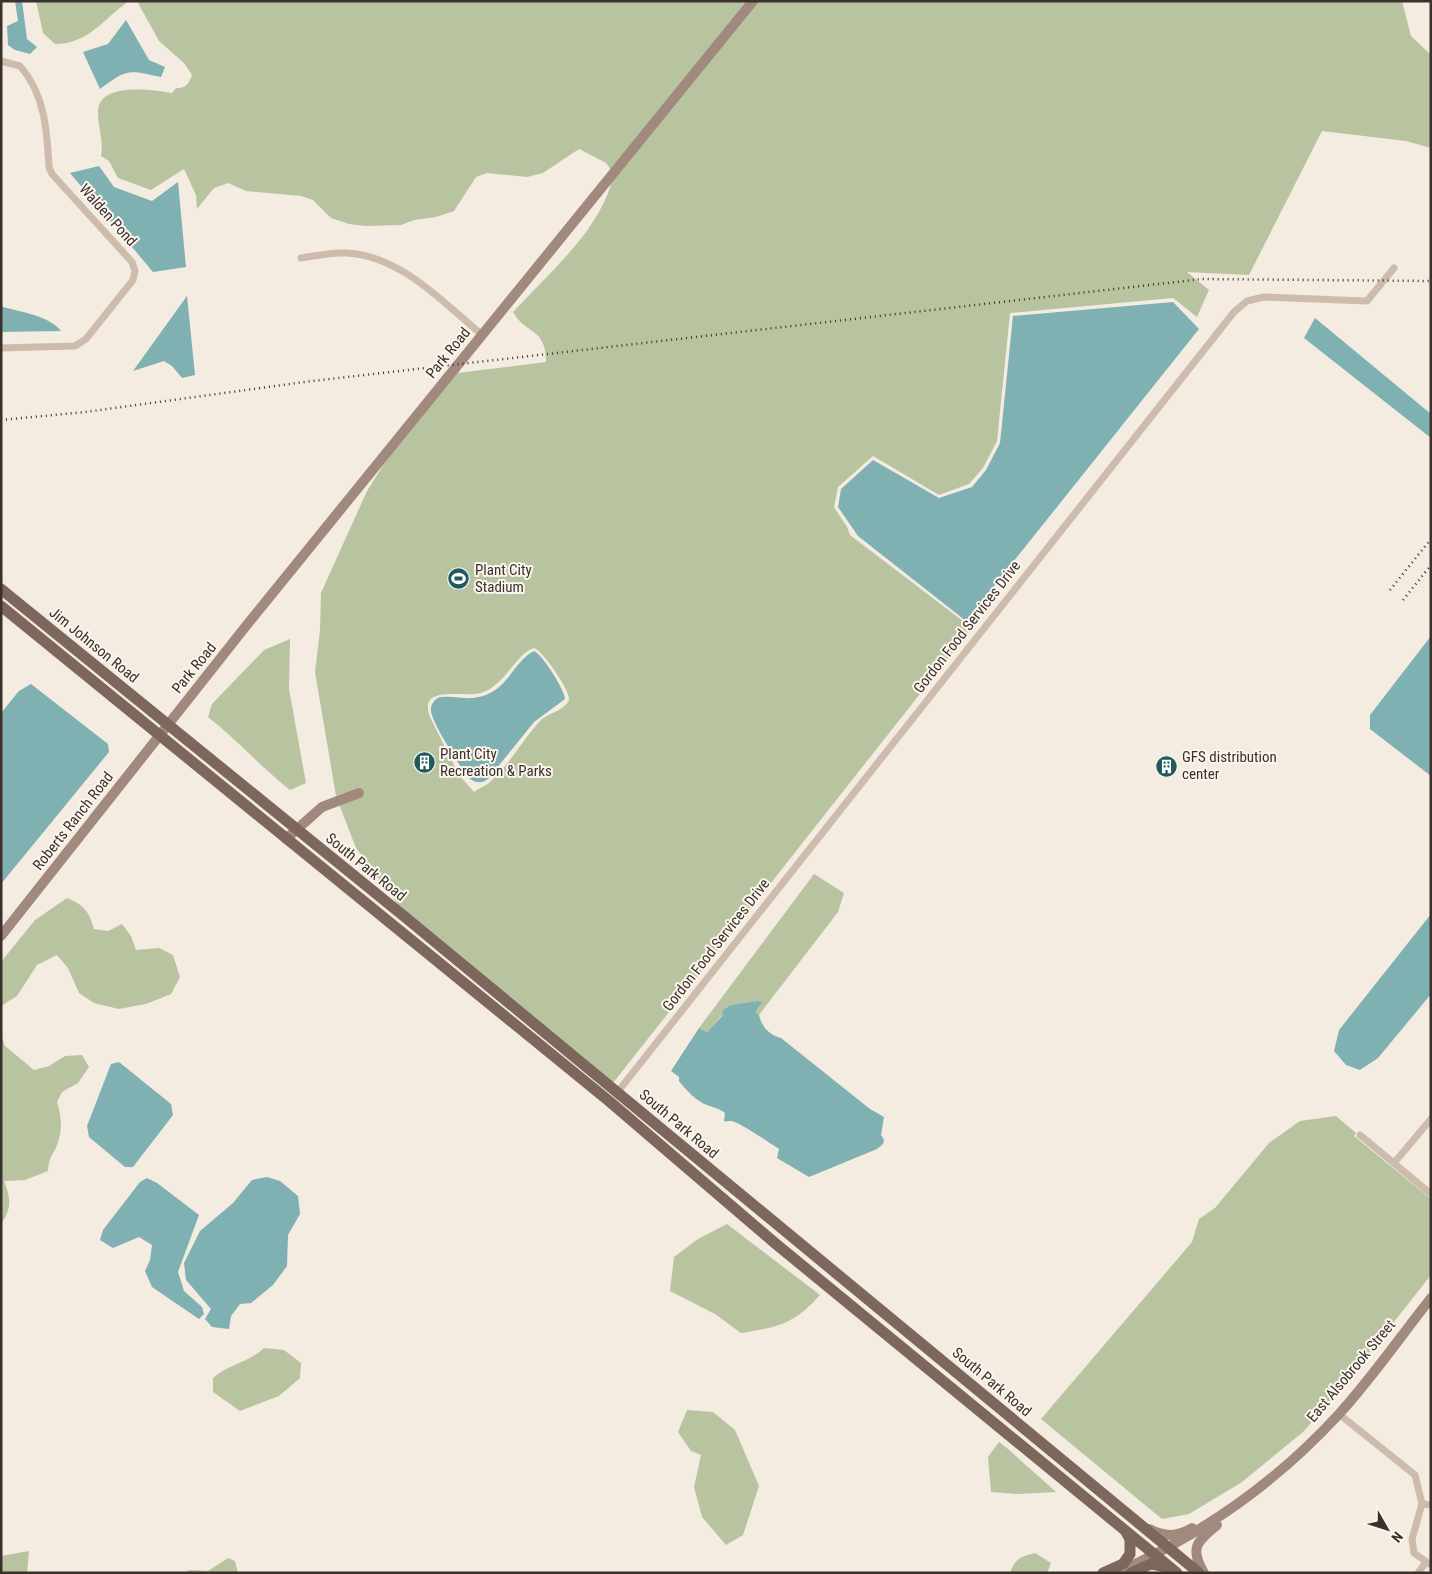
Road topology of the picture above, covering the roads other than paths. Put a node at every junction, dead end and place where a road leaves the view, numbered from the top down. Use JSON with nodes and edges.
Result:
{"nodes":[{"id":1,"x":753,"y":1,"type":"edge"},
{"id":2,"x":1,"y":62,"type":"edge"},
{"id":3,"x":301,"y":258,"type":"dead end"},
{"id":4,"x":1394,"y":268,"type":"dead end"},
{"id":5,"x":482,"y":335,"type":"junction"},
{"id":6,"x":1,"y":348,"type":"edge"},
{"id":7,"x":1,"y":589,"type":"edge"},
{"id":8,"x":1,"y":598,"type":"edge"},
{"id":9,"x":1,"y":606,"type":"edge"},
{"id":10,"x":84,"y":656,"type":"junction"},
{"id":11,"x":164,"y":730,"type":"junction"},
{"id":12,"x":359,"y":793,"type":"dead end"},
{"id":13,"x":291,"y":835,"type":"junction"},
{"id":14,"x":385,"y":919,"type":"junction"},
{"id":15,"x":1,"y":936,"type":"edge"},
{"id":16,"x":523,"y":1016,"type":"junction"},
{"id":17,"x":511,"y":1023,"type":"junction"},
{"id":18,"x":617,"y":1092,"type":"junction"},
{"id":19,"x":609,"y":1102,"type":"junction"},
{"id":20,"x":1431,"y":1119,"type":"edge"},
{"id":21,"x":658,"y":1125,"type":"junction"},
{"id":22,"x":1360,"y":1135,"type":"dead end"},
{"id":23,"x":1394,"y":1163,"type":"junction"},
{"id":24,"x":1431,"y":1194,"type":"edge"},
{"id":25,"x":1431,"y":1298,"type":"edge"},
{"id":26,"x":1339,"y":1414,"type":"junction"},
{"id":27,"x":1064,"y":1480,"type":"junction"},
{"id":28,"x":1422,"y":1504,"type":"junction"},
{"id":29,"x":1237,"y":1505,"type":"junction"},
{"id":30,"x":1431,"y":1505,"type":"edge"},
{"id":31,"x":1144,"y":1527,"type":"junction"},
{"id":32,"x":1125,"y":1530,"type":"junction"},
{"id":33,"x":1170,"y":1548,"type":"junction"},
{"id":34,"x":1156,"y":1555,"type":"junction"},
{"id":35,"x":1428,"y":1563,"type":"edge"},
{"id":36,"x":1174,"y":1570,"type":"edge"},
{"id":37,"x":1103,"y":1573,"type":"edge"},
{"id":38,"x":1116,"y":1573,"type":"edge"},
{"id":39,"x":1132,"y":1573,"type":"edge"},
{"id":40,"x":1192,"y":1573,"type":"edge"},
{"id":41,"x":1200,"y":1573,"type":"edge"},
{"id":42,"x":1204,"y":1573,"type":"edge"},
{"id":43,"x":1418,"y":1573,"type":"edge"}],
"edges":[{"from":1,"to":5,"type":"street","name":"Park Road"},
{"from":2,"to":6,"type":"street","name":"Walden Pond"},
{"from":3,"to":5,"type":"street"},
{"from":4,"to":18,"type":"street","name":"Gordon Food Services Drive"},
{"from":5,"to":11,"type":"street","name":"Park Road"},
{"from":7,"to":10,"type":"main road","name":"Jim Johnson Road"},
{"from":8,"to":10,"type":"main road"},
{"from":9,"to":11,"type":"main road","name":"Jim Johnson Road"},
{"from":10,"to":11,"type":"main road","name":"Jim Johnson Road"},
{"from":11,"to":13,"type":"main road","name":"South Park Road"},
{"from":11,"to":13,"type":"main road","name":"South Park Road"},
{"from":11,"to":15,"type":"street","name":"Roberts Ranch Road"},
{"from":12,"to":13,"type":"street"},
{"from":13,"to":14,"type":"main road","name":"South Park Road"},
{"from":13,"to":16,"type":"main road","name":"South Park Road"},
{"from":14,"to":16,"type":"main road"},
{"from":14,"to":17,"type":"main road","name":"South Park Road"},
{"from":16,"to":18,"type":"main road","name":"South Park Road"},
{"from":17,"to":18,"type":"main road"},
{"from":17,"to":19,"type":"main road","name":"South Park Road"},
{"from":18,"to":19,"type":"street","name":"Gordon Food Services Drive"},
{"from":18,"to":21,"type":"main road","name":"South Park Road"},
{"from":19,"to":21,"type":"main road"},
{"from":19,"to":27,"type":"main road","name":"South Park Road"},
{"from":20,"to":23,"type":"street"},
{"from":21,"to":31,"type":"main road","name":"South Park Road"},
{"from":22,"to":23,"type":"street"},
{"from":23,"to":24,"type":"street"},
{"from":25,"to":26,"type":"street","name":"East Alsobrook Street"},
{"from":26,"to":28,"type":"street"},
{"from":26,"to":29,"type":"street","name":"East Alsobrook Street"},
{"from":27,"to":32,"type":"main road","name":"South Park Road"},
{"from":27,"to":33,"type":"main road"},
{"from":28,"to":30,"type":"street"},
{"from":28,"to":35,"type":"street"},
{"from":29,"to":31,"type":"street"},
{"from":29,"to":33,"type":"street","name":"East Alsobrook Street"},
{"from":29,"to":42,"type":"street"},
{"from":31,"to":33,"type":"main road","name":"South Park Road"},
{"from":32,"to":34,"type":"main road","name":"South Park Road"},
{"from":32,"to":37,"type":"main road"},
{"from":33,"to":34,"type":"street","name":"East Alsobrook Street"},
{"from":33,"to":41,"type":"main road"},
{"from":34,"to":36,"type":"main road"},
{"from":34,"to":38,"type":"street","name":"East Alsobrook Street"},
{"from":34,"to":40,"type":"main road"},
{"from":35,"to":43,"type":"street"},
{"from":36,"to":39,"type":"main road"}]}
